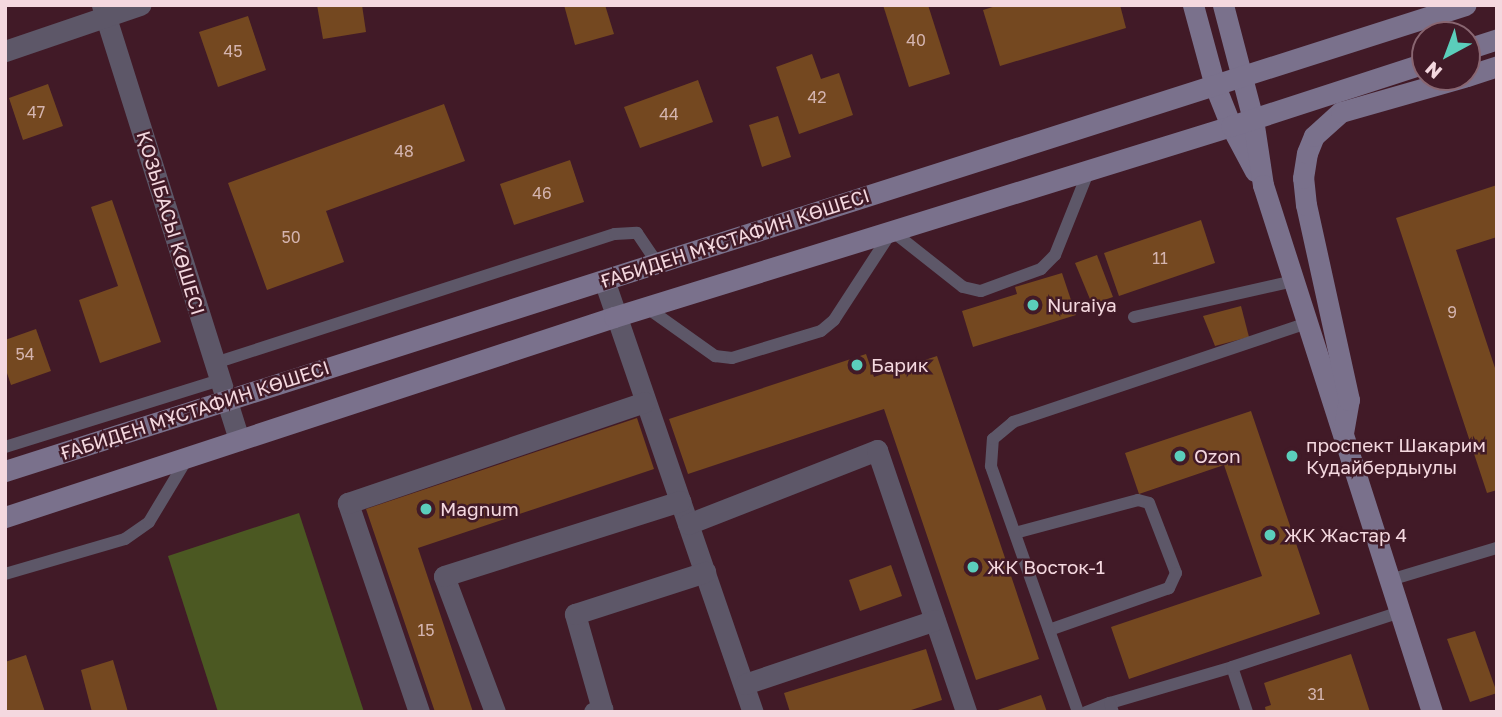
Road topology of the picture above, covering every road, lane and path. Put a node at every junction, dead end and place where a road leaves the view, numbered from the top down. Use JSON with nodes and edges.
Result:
{"nodes":[{"id":1,"x":139,"y":5,"type":"edge"},
{"id":2,"x":1193,"y":5,"type":"edge"},
{"id":3,"x":1223,"y":5,"type":"edge"},
{"id":4,"x":1465,"y":5,"type":"edge"},
{"id":5,"x":104,"y":11,"type":"edge"},
{"id":6,"x":5,"y":51,"type":"edge"},
{"id":7,"x":1411,"y":68,"type":"edge"},
{"id":8,"x":1243,"y":78,"type":"junction"},
{"id":9,"x":1215,"y":86,"type":"junction"},
{"id":10,"x":1413,"y":91,"type":"edge"},
{"id":11,"x":1253,"y":119,"type":"junction"},
{"id":12,"x":1231,"y":126,"type":"junction"},
{"id":13,"x":1089,"y":170,"type":"junction"},
{"id":14,"x":1263,"y":185,"type":"junction"},
{"id":15,"x":892,"y":231,"type":"junction"},
{"id":16,"x":657,"y":263,"type":"junction"},
{"id":17,"x":604,"y":280,"type":"junction"},
{"id":18,"x":1294,"y":281,"type":"junction"},
{"id":19,"x":646,"y":307,"type":"junction"},
{"id":20,"x":614,"y":317,"type":"junction"},
{"id":21,"x":1134,"y":317,"type":"dead end"},
{"id":22,"x":1307,"y":323,"type":"junction"},
{"id":23,"x":221,"y":381,"type":"junction"},
{"id":24,"x":644,"y":402,"type":"junction"},
{"id":25,"x":1343,"y":435,"type":"junction"},
{"id":26,"x":239,"y":440,"type":"junction"},
{"id":27,"x":5,"y":446,"type":"edge"},
{"id":28,"x":189,"y":457,"type":"junction"},
{"id":29,"x":5,"y":471,"type":"edge"},
{"id":30,"x":680,"y":501,"type":"junction"},
{"id":31,"x":5,"y":517,"type":"edge"},
{"id":32,"x":688,"y":524,"type":"junction"},
{"id":33,"x":1015,"y":533,"type":"junction"},
{"id":34,"x":1497,"y":548,"type":"edge"},
{"id":35,"x":705,"y":572,"type":"junction"},
{"id":36,"x":5,"y":574,"type":"edge"},
{"id":37,"x":1390,"y":580,"type":"junction"},
{"id":38,"x":1400,"y":612,"type":"junction"},
{"id":39,"x":935,"y":620,"type":"junction"},
{"id":40,"x":1049,"y":630,"type":"junction"},
{"id":41,"x":1232,"y":667,"type":"junction"},
{"id":42,"x":745,"y":684,"type":"junction"},
{"id":43,"x":1111,"y":708,"type":"edge"},
{"id":44,"x":419,"y":712,"type":"edge"},
{"id":45,"x":495,"y":712,"type":"edge"},
{"id":46,"x":594,"y":712,"type":"edge"},
{"id":47,"x":753,"y":712,"type":"edge"},
{"id":48,"x":966,"y":712,"type":"edge"},
{"id":49,"x":1078,"y":712,"type":"edge"},
{"id":50,"x":1086,"y":712,"type":"edge"},
{"id":51,"x":1247,"y":712,"type":"edge"},
{"id":52,"x":1432,"y":712,"type":"edge"}],
"edges":[{"from":1,"to":5,"type":"street"},
{"from":2,"to":9,"type":"street"},
{"from":3,"to":8,"type":"street"},
{"from":4,"to":8,"type":"street","name":"ҒАБИДЕН МҰСТАФИН КӨШЕСІ"},
{"from":5,"to":6,"type":"street"},
{"from":5,"to":23,"type":"street","name":"ҚОЗЫБАСЫ КӨШЕСІ"},
{"from":7,"to":11,"type":"street","name":"ҒАБИДЕН МҰСТАФИН КӨШЕСІ"},
{"from":8,"to":9,"type":"street","name":"ҒАБИДЕН МҰСТАФИН КӨШЕСІ"},
{"from":8,"to":11,"type":"street"},
{"from":9,"to":12,"type":"street"},
{"from":9,"to":16,"type":"street","name":"ҒАБИДЕН МҰСТАФИН КӨШЕСІ"},
{"from":10,"to":25,"type":"street"},
{"from":11,"to":12,"type":"street","name":"ҒАБИДЕН МҰСТАФИН КӨШЕСІ"},
{"from":11,"to":14,"type":"street"},
{"from":12,"to":13,"type":"street","name":"ҒАБИДЕН МҰСТАФИН КӨШЕСІ"},
{"from":12,"to":14,"type":"street"},
{"from":13,"to":15,"type":"street","name":"ҒАБИДЕН МҰСТАФИН КӨШЕСІ"},
{"from":13,"to":15,"type":"lane"},
{"from":14,"to":18,"type":"street"},
{"from":15,"to":19,"type":"street","name":"ҒАБИДЕН МҰСТАФИН КӨШЕСІ"},
{"from":15,"to":19,"type":"lane"},
{"from":16,"to":17,"type":"street","name":"ҒАБИДЕН МҰСТАФИН КӨШЕСІ"},
{"from":16,"to":23,"type":"lane"},
{"from":17,"to":20,"type":"street"},
{"from":17,"to":23,"type":"street","name":"ҒАБИДЕН МҰСТАФИН КӨШЕСІ"},
{"from":18,"to":21,"type":"lane"},
{"from":18,"to":22,"type":"street"},
{"from":19,"to":20,"type":"street","name":"ҒАБИДЕН МҰСТАФИН КӨШЕСІ"},
{"from":20,"to":24,"type":"street"},
{"from":20,"to":26,"type":"street","name":"ҒАБИДЕН МҰСТАФИН КӨШЕСІ"},
{"from":22,"to":25,"type":"street"},
{"from":22,"to":33,"type":"lane"},
{"from":23,"to":26,"type":"street","name":"ҚОЗЫБАСЫ КӨШЕСІ"},
{"from":23,"to":27,"type":"lane"},
{"from":23,"to":29,"type":"street","name":"ҒАБИДЕН МҰСТАФИН КӨШЕСІ"},
{"from":24,"to":30,"type":"street"},
{"from":24,"to":44,"type":"street"},
{"from":25,"to":37,"type":"street"},
{"from":26,"to":28,"type":"street","name":"ҒАБИДЕН МҰСТАФИН КӨШЕСІ"},
{"from":28,"to":31,"type":"street","name":"ҒАБИДЕН МҰСТАФИН КӨШЕСІ"},
{"from":28,"to":36,"type":"lane"},
{"from":30,"to":32,"type":"street"},
{"from":30,"to":45,"type":"street"},
{"from":32,"to":35,"type":"street"},
{"from":32,"to":39,"type":"street"},
{"from":33,"to":40,"type":"lane"},
{"from":33,"to":40,"type":"lane"},
{"from":34,"to":37,"type":"lane"},
{"from":35,"to":42,"type":"street"},
{"from":35,"to":46,"type":"street"},
{"from":37,"to":38,"type":"street"},
{"from":38,"to":41,"type":"lane"},
{"from":38,"to":52,"type":"street"},
{"from":39,"to":42,"type":"street"},
{"from":39,"to":48,"type":"street"},
{"from":40,"to":49,"type":"lane"},
{"from":41,"to":43,"type":"lane"},
{"from":41,"to":51,"type":"lane"},
{"from":42,"to":47,"type":"street"},
{"from":43,"to":50,"type":"lane"}]}
